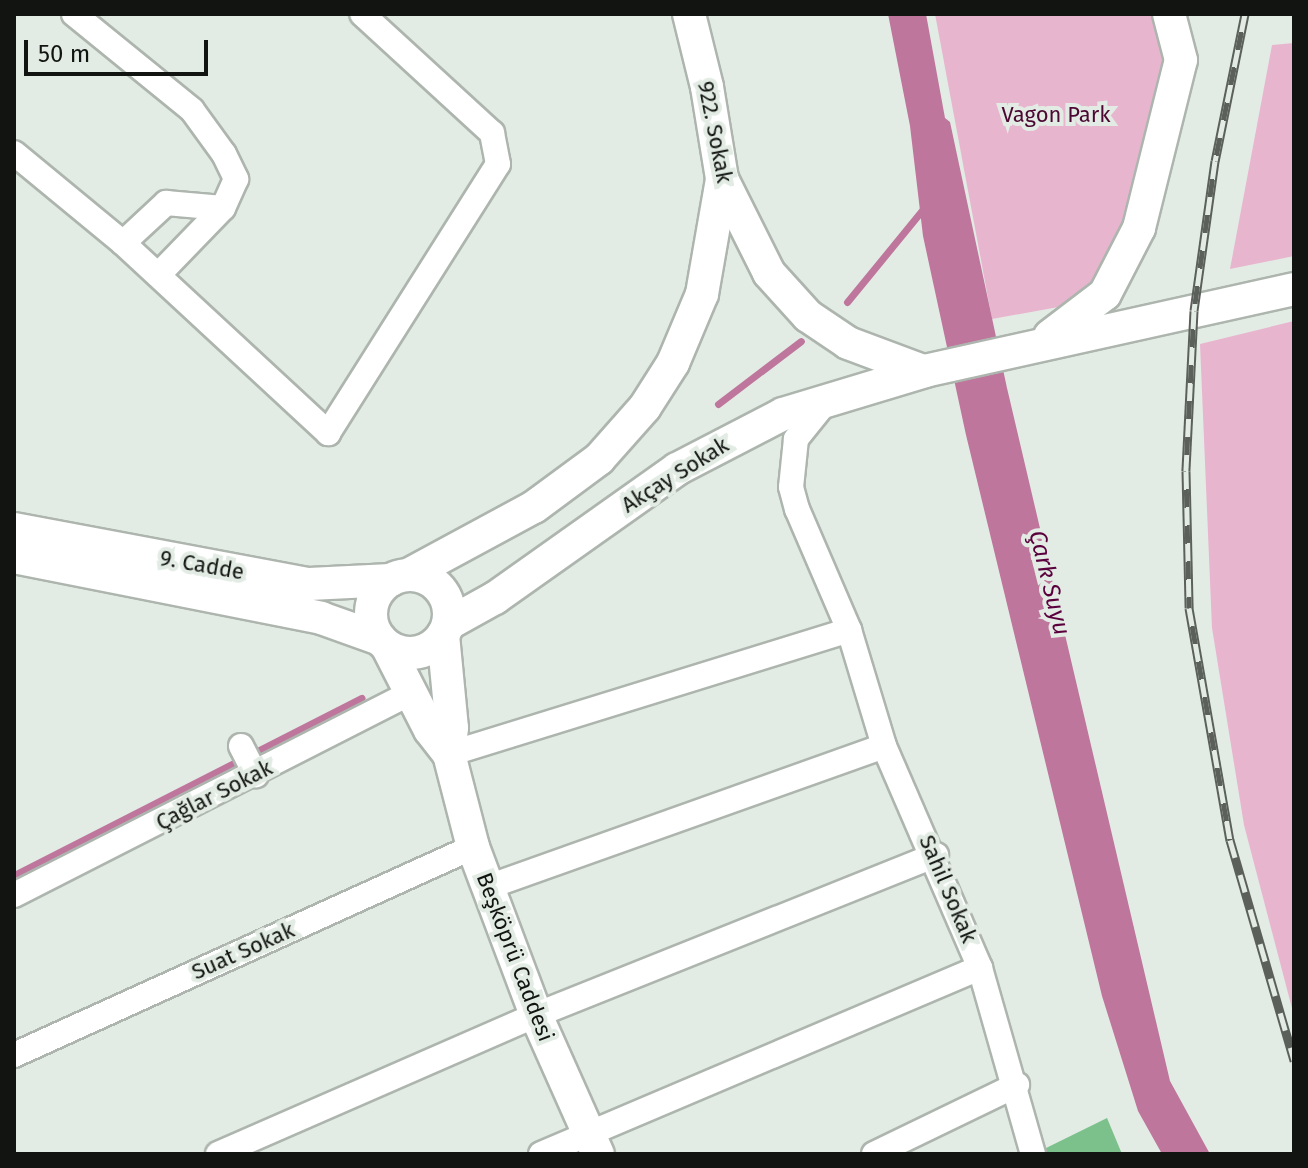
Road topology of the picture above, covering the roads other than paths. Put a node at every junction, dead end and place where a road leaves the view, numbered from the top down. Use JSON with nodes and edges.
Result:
{"nodes":[{"id":1,"x":74,"y":14,"type":"edge"},
{"id":2,"x":362,"y":14,"type":"edge"},
{"id":3,"x":689,"y":14,"type":"edge"},
{"id":4,"x":1169,"y":14,"type":"edge"},
{"id":5,"x":14,"y":153,"type":"edge"},
{"id":6,"x":722,"y":179,"type":"junction"},
{"id":7,"x":223,"y":208,"type":"junction"},
{"id":8,"x":123,"y":243,"type":"junction"},
{"id":9,"x":158,"y":275,"type":"junction"},
{"id":10,"x":1294,"y":289,"type":"edge"},
{"id":11,"x":1027,"y":347,"type":"junction"},
{"id":12,"x":925,"y":371,"type":"junction"},
{"id":13,"x":831,"y":396,"type":"junction"},
{"id":14,"x":14,"y":529,"type":"edge"},
{"id":15,"x":14,"y":557,"type":"edge"},
{"id":16,"x":399,"y":578,"type":"junction"},
{"id":17,"x":445,"y":630,"type":"junction"},
{"id":18,"x":849,"y":630,"type":"junction"},
{"id":19,"x":384,"y":642,"type":"junction"},
{"id":20,"x":413,"y":692,"type":"junction"},
{"id":21,"x":241,"y":746,"type":"dead end"},
{"id":22,"x":884,"y":746,"type":"junction"},
{"id":23,"x":449,"y":754,"type":"junction"},
{"id":24,"x":256,"y":775,"type":"junction"},
{"id":25,"x":473,"y":847,"type":"junction"},
{"id":26,"x":936,"y":855,"type":"junction"},
{"id":27,"x":488,"y":887,"type":"junction"},
{"id":28,"x":14,"y":895,"type":"edge"},
{"id":29,"x":980,"y":968,"type":"junction"},
{"id":30,"x":536,"y":1015,"type":"junction"},
{"id":31,"x":14,"y":1055,"type":"edge"},
{"id":32,"x":1017,"y":1085,"type":"junction"},
{"id":33,"x":592,"y":1142,"type":"edge"},
{"id":34,"x":218,"y":1154,"type":"edge"},
{"id":35,"x":541,"y":1154,"type":"edge"},
{"id":36,"x":874,"y":1154,"type":"edge"},
{"id":37,"x":1033,"y":1154,"type":"edge"}],
"edges":[{"from":1,"to":7,"type":"street"},
{"from":2,"to":9,"type":"street"},
{"from":3,"to":6,"type":"main road","name":"922. Sokak"},
{"from":4,"to":11,"type":"main road","name":"922. Sokak"},
{"from":5,"to":8,"type":"street"},
{"from":6,"to":12,"type":"main road","name":"922. Sokak"},
{"from":6,"to":16,"type":"main road"},
{"from":7,"to":8,"type":"street"},
{"from":7,"to":9,"type":"street"},
{"from":8,"to":9,"type":"street"},
{"from":10,"to":11,"type":"main road","name":"922. Sokak"},
{"from":11,"to":12,"type":"main road","name":"922. Sokak"},
{"from":12,"to":13,"type":"main road","name":"Akçay Sokak"},
{"from":13,"to":17,"type":"main road","name":"Akçay Sokak"},
{"from":13,"to":18,"type":"street","name":"Sahil Sokak"},
{"from":14,"to":16,"type":"main road","name":"9. Cadde"},
{"from":15,"to":19,"type":"main road","name":"9. Cadde"},
{"from":16,"to":17,"type":"main road"},
{"from":16,"to":19,"type":"main road"},
{"from":17,"to":19,"type":"main road"},
{"from":17,"to":23,"type":"main road"},
{"from":18,"to":22,"type":"street","name":"Sahil Sokak"},
{"from":18,"to":23,"type":"street"},
{"from":19,"to":20,"type":"main road"},
{"from":20,"to":23,"type":"main road"},
{"from":20,"to":24,"type":"street","name":"Çağlar Sokak"},
{"from":21,"to":24,"type":"street"},
{"from":22,"to":26,"type":"street","name":"Sahil Sokak"},
{"from":22,"to":27,"type":"street"},
{"from":23,"to":25,"type":"main road","name":"Beşköprü Caddesi"},
{"from":24,"to":28,"type":"street","name":"Çağlar Sokak"},
{"from":25,"to":27,"type":"main road","name":"Beşköprü Caddesi"},
{"from":25,"to":31,"type":"street","name":"Suat Sokak"},
{"from":26,"to":29,"type":"street","name":"Sahil Sokak"},
{"from":26,"to":30,"type":"street"},
{"from":27,"to":30,"type":"main road","name":"Beşköprü Caddesi"},
{"from":29,"to":32,"type":"street","name":"Sahil Sokak"},
{"from":29,"to":33,"type":"street"},
{"from":30,"to":33,"type":"main road","name":"Beşköprü Caddesi"},
{"from":30,"to":34,"type":"street"},
{"from":32,"to":36,"type":"street"},
{"from":32,"to":37,"type":"street","name":"Sahil Sokak"},
{"from":33,"to":35,"type":"street"}]}
